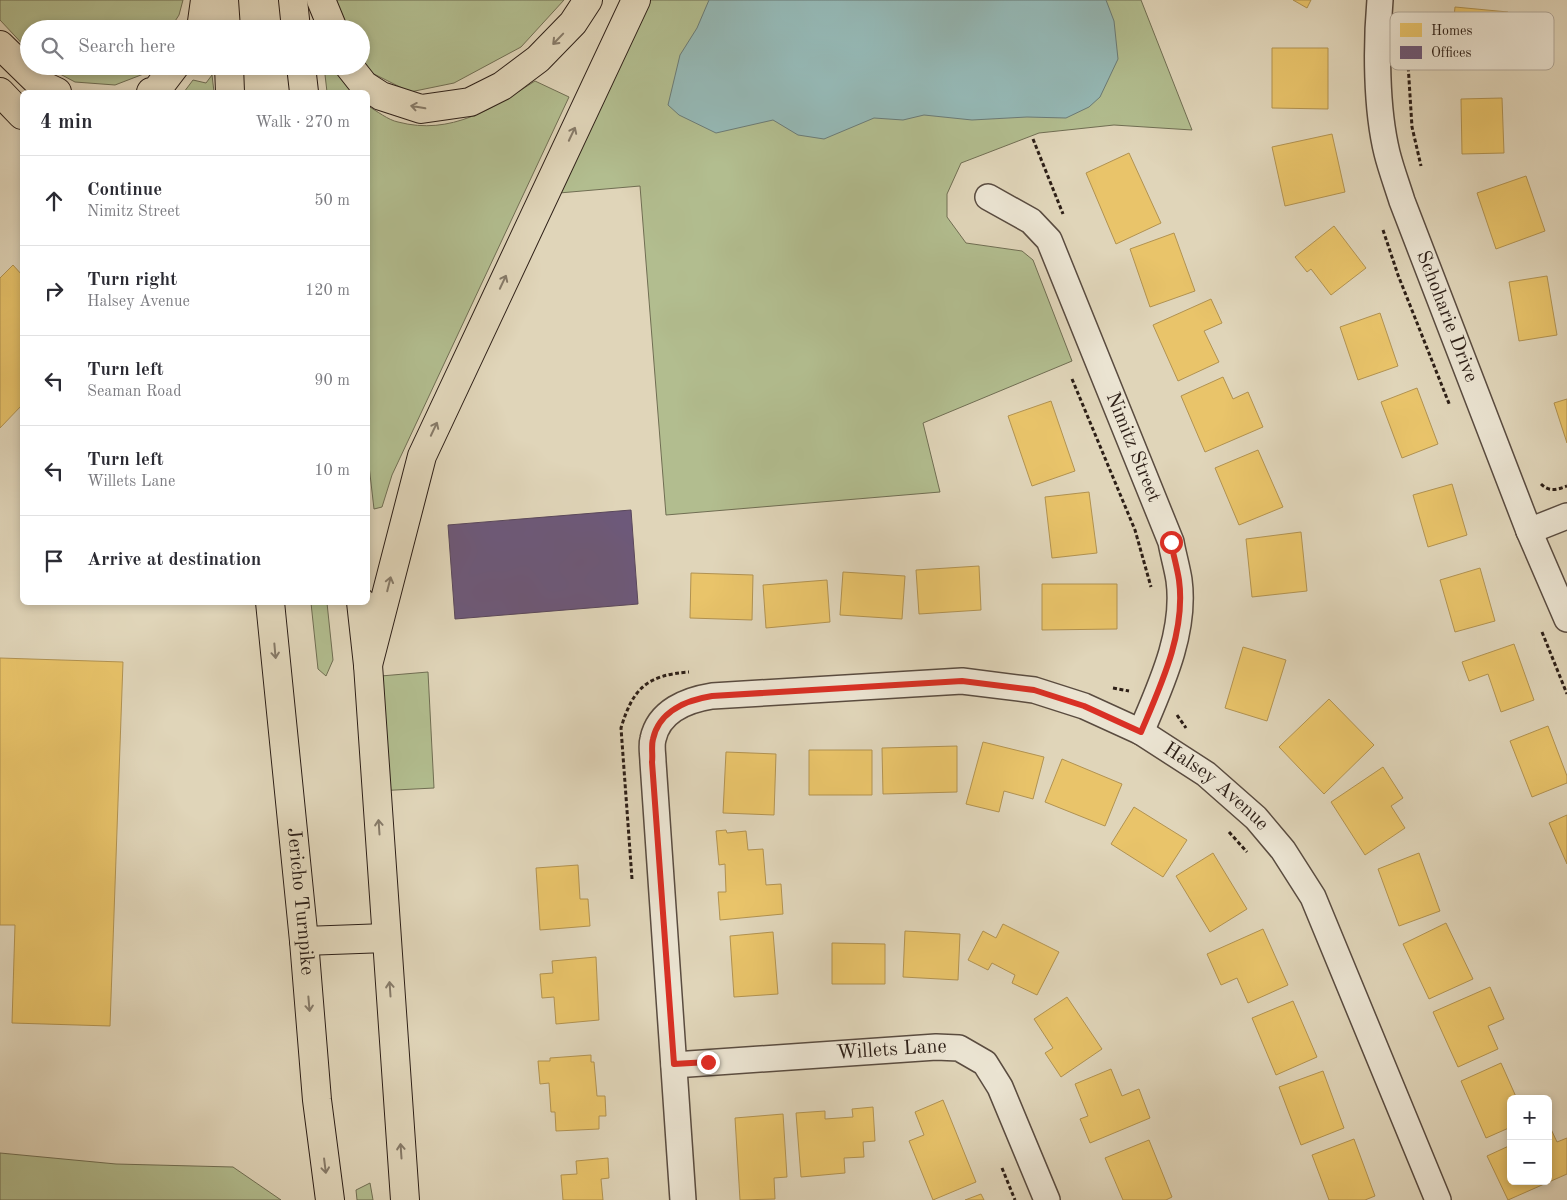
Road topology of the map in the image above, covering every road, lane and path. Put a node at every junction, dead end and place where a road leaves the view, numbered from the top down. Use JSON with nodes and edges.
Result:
{"nodes":[{"id":1,"x":205,"y":0,"type":"edge"},
{"id":2,"x":224,"y":0,"type":"edge"},
{"id":3,"x":293,"y":0,"type":"edge"},
{"id":4,"x":321,"y":0,"type":"edge"},
{"id":5,"x":588,"y":0,"type":"edge"},
{"id":6,"x":636,"y":0,"type":"edge"},
{"id":7,"x":1380,"y":0,"type":"edge"},
{"id":8,"x":202,"y":20,"type":"edge"},
{"id":9,"x":225,"y":20,"type":"edge"},
{"id":10,"x":295,"y":20,"type":"edge"},
{"id":11,"x":329,"y":20,"type":"edge"},
{"id":12,"x":0,"y":45,"type":"edge"},
{"id":13,"x":20,"y":64,"type":"edge"},
{"id":14,"x":1407,"y":70,"type":"edge"},
{"id":15,"x":31,"y":75,"type":"edge"},
{"id":16,"x":168,"y":75,"type":"edge"},
{"id":17,"x":229,"y":75,"type":"edge"},
{"id":18,"x":301,"y":75,"type":"edge"},
{"id":19,"x":356,"y":75,"type":"edge"},
{"id":20,"x":53,"y":90,"type":"edge"},
{"id":21,"x":157,"y":90,"type":"edge"},
{"id":22,"x":230,"y":90,"type":"edge"},
{"id":23,"x":304,"y":90,"type":"edge"},
{"id":24,"x":0,"y":92,"type":"edge"},
{"id":25,"x":20,"y":113,"type":"edge"},
{"id":26,"x":1033,"y":139,"type":"dead end"},
{"id":27,"x":1422,"y":174,"type":"dead end"},
{"id":28,"x":988,"y":197,"type":"dead end"},
{"id":29,"x":1066,"y":222,"type":"dead end"},
{"id":30,"x":1072,"y":380,"type":"dead end"},
{"id":31,"x":1536,"y":479,"type":"dead end"},
{"id":32,"x":1567,"y":486,"type":"edge"},
{"id":33,"x":1567,"y":516,"type":"edge"},
{"id":34,"x":1529,"y":532,"type":"junction"},
{"id":35,"x":1153,"y":592,"type":"dead end"},
{"id":36,"x":270,"y":605,"type":"edge"},
{"id":37,"x":361,"y":605,"type":"edge"},
{"id":38,"x":1567,"y":619,"type":"edge"},
{"id":39,"x":368,"y":665,"type":"junction"},
{"id":40,"x":694,"y":672,"type":"dead end"},
{"id":41,"x":1105,"y":685,"type":"dead end"},
{"id":42,"x":1131,"y":686,"type":"dead end"},
{"id":43,"x":1179,"y":710,"type":"dead end"},
{"id":44,"x":1188,"y":729,"type":"dead end"},
{"id":45,"x":1141,"y":732,"type":"junction"},
{"id":46,"x":1224,"y":826,"type":"dead end"},
{"id":47,"x":1249,"y":854,"type":"dead end"},
{"id":48,"x":632,"y":886,"type":"dead end"},
{"id":49,"x":386,"y":938,"type":"junction"},
{"id":50,"x":304,"y":941,"type":"junction"},
{"id":51,"x":674,"y":1064,"type":"junction"},
{"id":52,"x":1000,"y":1163,"type":"dead end"},
{"id":53,"x":330,"y":1200,"type":"edge"},
{"id":54,"x":405,"y":1200,"type":"edge"},
{"id":55,"x":683,"y":1200,"type":"edge"},
{"id":56,"x":1015,"y":1200,"type":"edge"},
{"id":57,"x":1047,"y":1200,"type":"edge"},
{"id":58,"x":1438,"y":1200,"type":"edge"}],
"edges":[{"from":1,"to":8,"type":"main road"},
{"from":2,"to":9,"type":"main road"},
{"from":3,"to":10,"type":"main road"},
{"from":4,"to":11,"type":"main road"},
{"from":5,"to":19,"type":"main road","one_way":true},
{"from":39,"to":6,"type":"main road","one_way":true},
{"from":7,"to":34,"type":"street","name":"Schoharie Drive"},
{"from":12,"to":13,"type":"main road"},
{"from":14,"to":27,"type":"path"},
{"from":15,"to":20,"type":"main road"},
{"from":16,"to":21,"type":"main road"},
{"from":17,"to":22,"type":"main road"},
{"from":18,"to":23,"type":"main road"},
{"from":24,"to":25,"type":"main road"},
{"from":26,"to":29,"type":"path"},
{"from":28,"to":45,"type":"street","name":"Nimitz Street"},
{"from":30,"to":35,"type":"path"},
{"from":31,"to":32,"type":"path"},
{"from":33,"to":34,"type":"street"},
{"from":34,"to":38,"type":"street","name":"Schoharie Drive"},
{"from":36,"to":50,"type":"main road","name":"Jericho Turnpike","one_way":true},
{"from":37,"to":39,"type":"main road"},
{"from":49,"to":39,"type":"main road","one_way":true},
{"from":40,"to":48,"type":"path"},
{"from":41,"to":42,"type":"path"},
{"from":43,"to":44,"type":"path"},
{"from":45,"to":51,"type":"street","name":"Halsey Avenue"},
{"from":45,"to":58,"type":"street","name":"Halsey Avenue"},
{"from":46,"to":47,"type":"path"},
{"from":49,"to":50,"type":"main road"},
{"from":54,"to":49,"type":"main road","one_way":true},
{"from":50,"to":53,"type":"main road","name":"Jericho Turnpike","one_way":true},
{"from":51,"to":55,"type":"street"},
{"from":51,"to":57,"type":"street","name":"Willets Lane"},
{"from":52,"to":56,"type":"path"}]}
